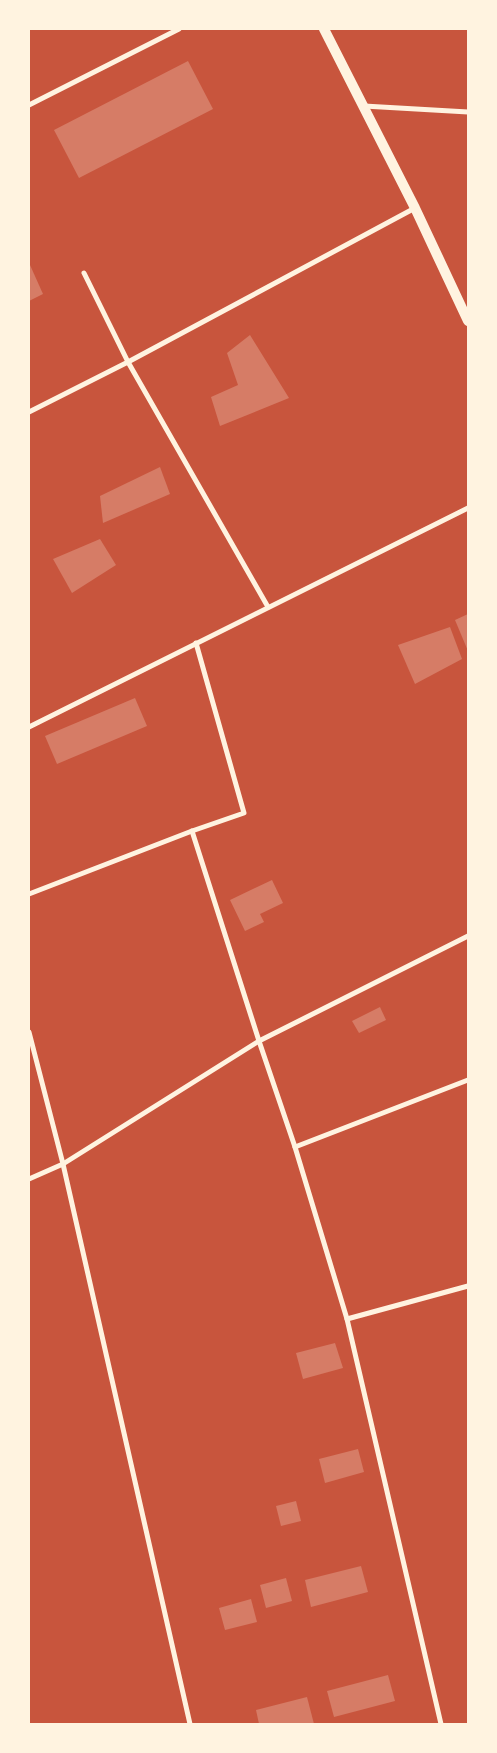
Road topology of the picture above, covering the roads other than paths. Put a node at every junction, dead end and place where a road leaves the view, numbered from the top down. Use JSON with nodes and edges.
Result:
{"nodes":[{"id":1,"x":179,"y":29,"type":"edge"},
{"id":2,"x":324,"y":29,"type":"edge"},
{"id":3,"x":29,"y":105,"type":"edge"},
{"id":4,"x":364,"y":106,"type":"junction"},
{"id":5,"x":468,"y":112,"type":"edge"},
{"id":6,"x":415,"y":208,"type":"junction"},
{"id":7,"x":84,"y":274,"type":"dead end"},
{"id":8,"x":468,"y":321,"type":"edge"},
{"id":9,"x":128,"y":362,"type":"junction"},
{"id":10,"x":29,"y":412,"type":"edge"},
{"id":11,"x":468,"y":508,"type":"edge"},
{"id":12,"x":268,"y":607,"type":"junction"},
{"id":13,"x":196,"y":643,"type":"junction"},
{"id":14,"x":29,"y":727,"type":"edge"},
{"id":15,"x":192,"y":831,"type":"junction"},
{"id":16,"x":29,"y":894,"type":"edge"},
{"id":17,"x":468,"y":936,"type":"edge"},
{"id":18,"x":29,"y":1032,"type":"edge"},
{"id":19,"x":258,"y":1041,"type":"junction"},
{"id":20,"x":468,"y":1080,"type":"edge"},
{"id":21,"x":295,"y":1147,"type":"junction"},
{"id":22,"x":63,"y":1164,"type":"junction"},
{"id":23,"x":29,"y":1179,"type":"edge"},
{"id":24,"x":468,"y":1286,"type":"edge"},
{"id":25,"x":346,"y":1319,"type":"junction"},
{"id":26,"x":190,"y":1724,"type":"edge"},
{"id":27,"x":441,"y":1724,"type":"edge"}],
"edges":[{"from":1,"to":3,"type":"street"},
{"from":2,"to":4,"type":"main road"},
{"from":4,"to":5,"type":"street"},
{"from":4,"to":6,"type":"main road"},
{"from":6,"to":8,"type":"main road"},
{"from":6,"to":9,"type":"street"},
{"from":7,"to":9,"type":"street"},
{"from":9,"to":10,"type":"street"},
{"from":9,"to":12,"type":"street"},
{"from":11,"to":12,"type":"street"},
{"from":12,"to":13,"type":"street"},
{"from":13,"to":14,"type":"street"},
{"from":13,"to":15,"type":"street"},
{"from":15,"to":16,"type":"street"},
{"from":15,"to":19,"type":"street"},
{"from":17,"to":19,"type":"street"},
{"from":18,"to":22,"type":"street"},
{"from":19,"to":21,"type":"street"},
{"from":19,"to":22,"type":"street"},
{"from":20,"to":21,"type":"street"},
{"from":21,"to":25,"type":"street"},
{"from":22,"to":23,"type":"street"},
{"from":22,"to":26,"type":"street"},
{"from":24,"to":25,"type":"street"},
{"from":25,"to":27,"type":"street"}]}
